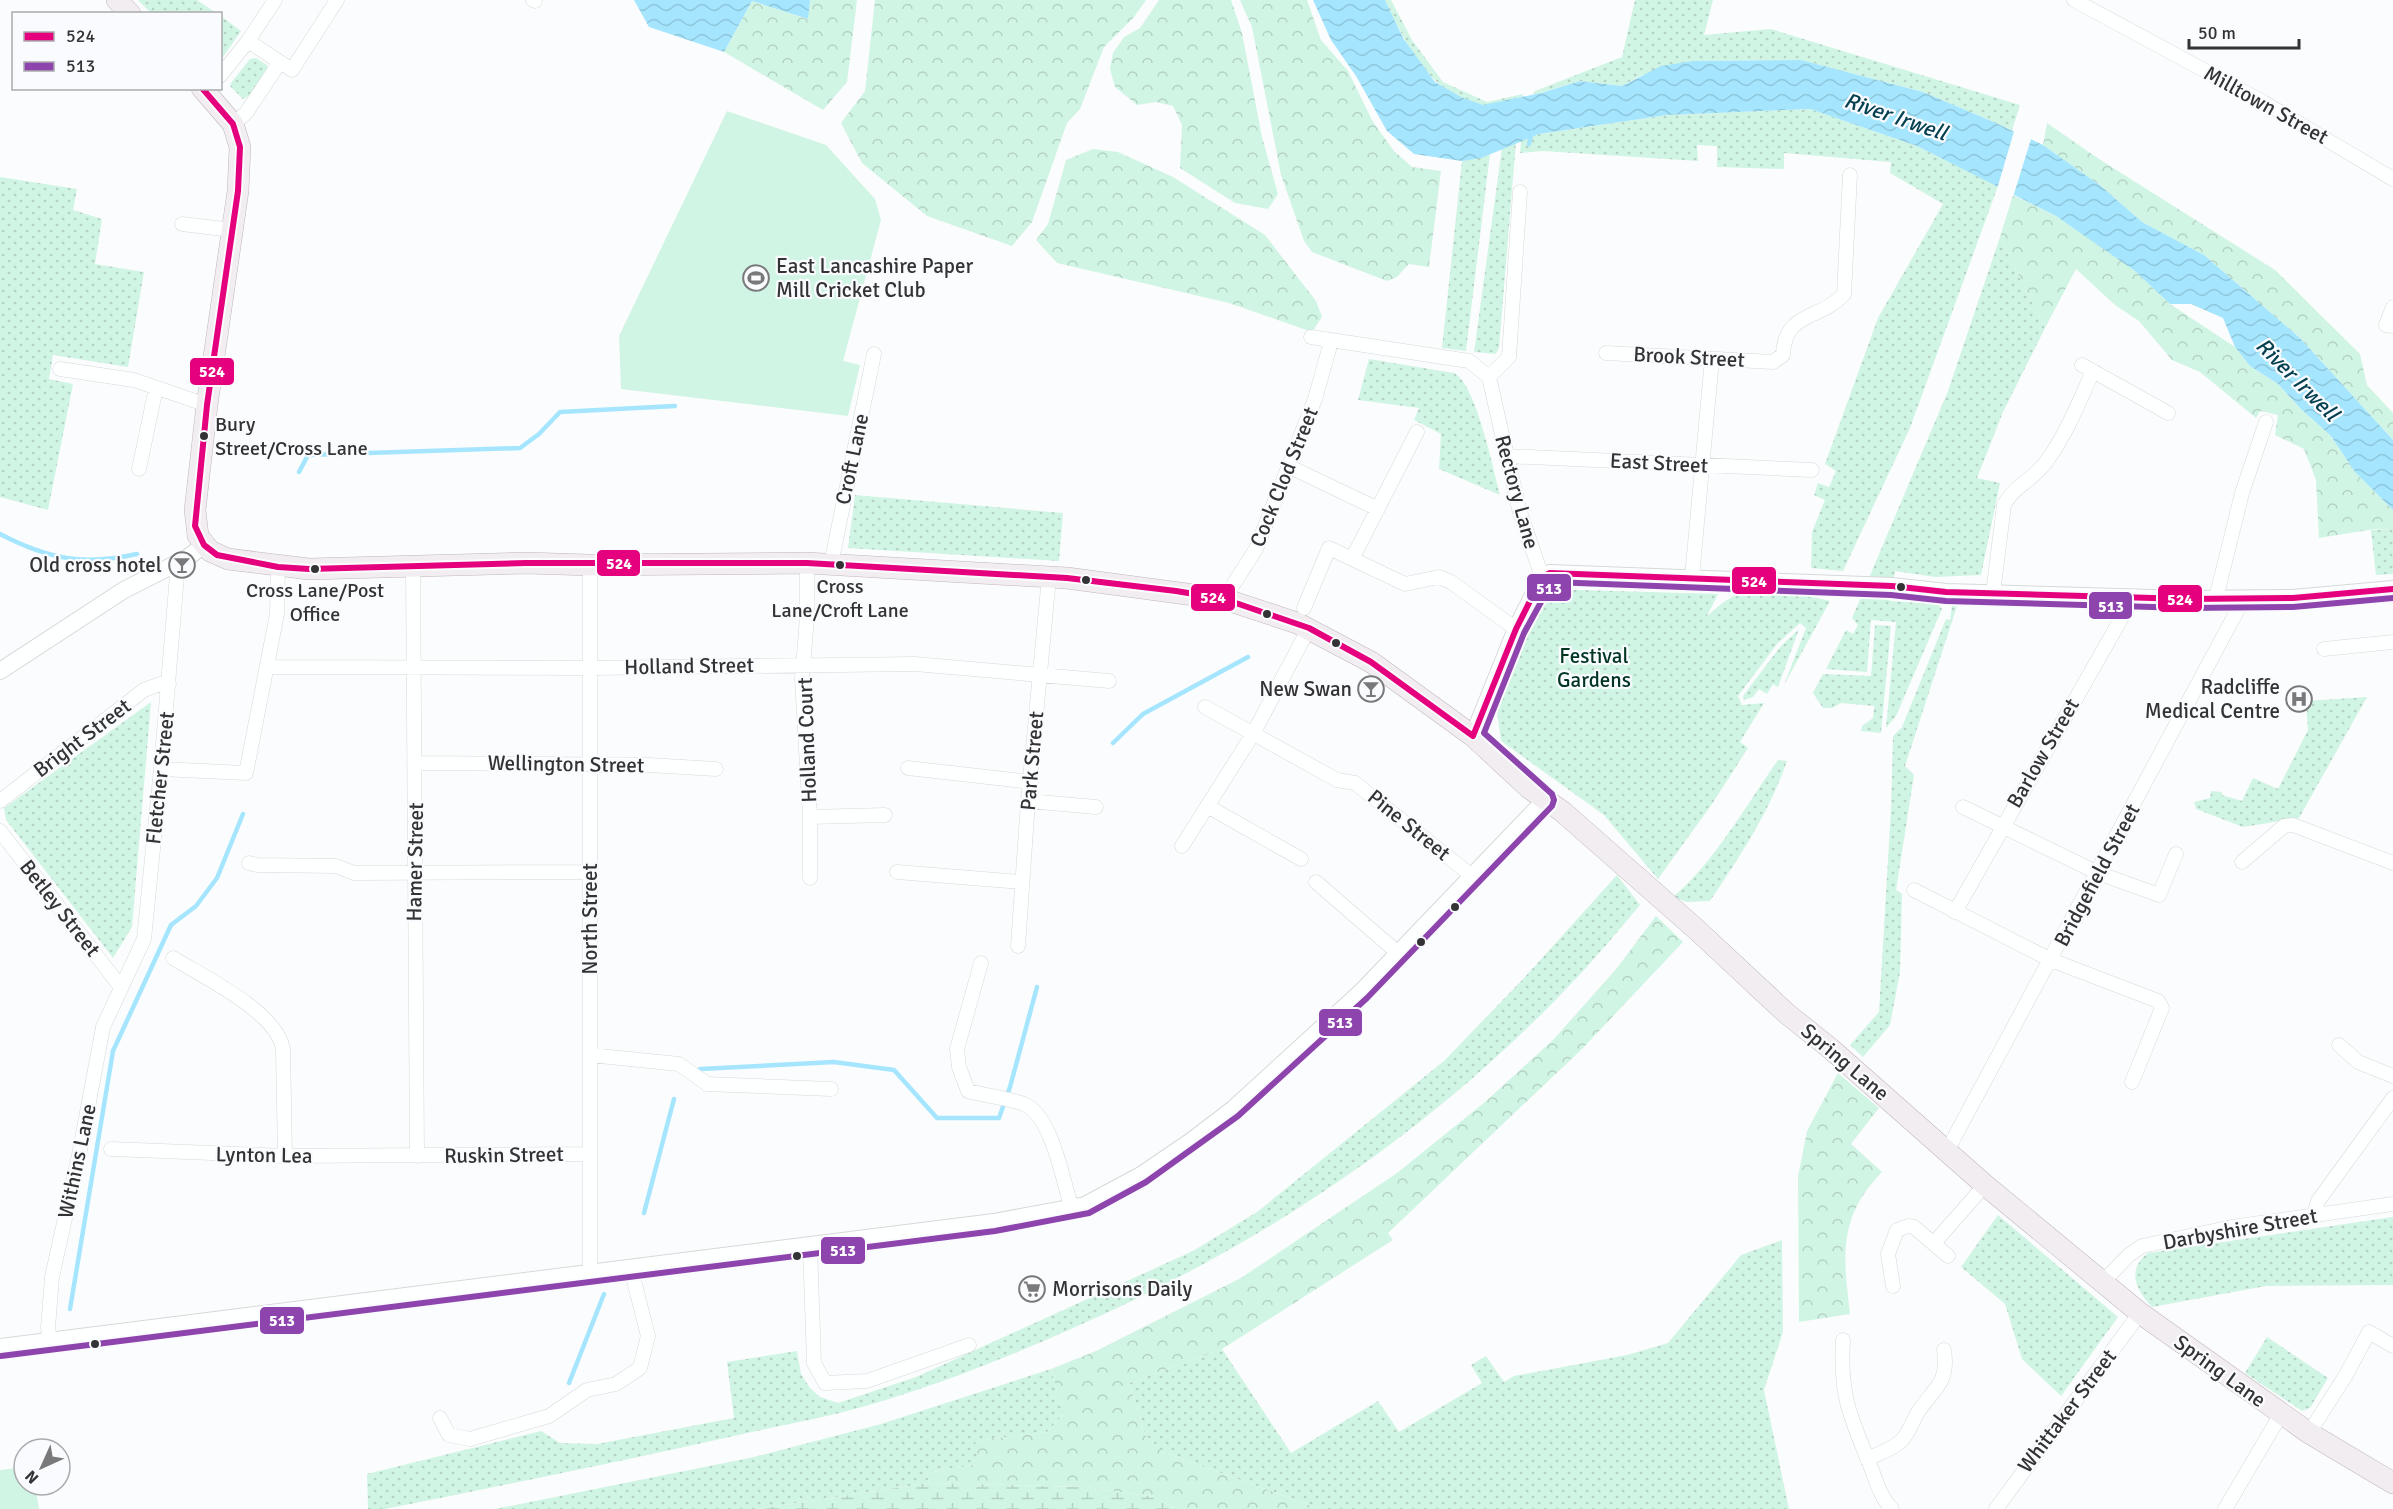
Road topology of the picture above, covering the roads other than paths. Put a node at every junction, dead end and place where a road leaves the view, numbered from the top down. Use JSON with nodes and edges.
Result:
{"nodes":[{"id":1,"x":117,"y":0,"type":"edge"},
{"id":2,"x":275,"y":0,"type":"edge"},
{"id":3,"x":337,"y":0,"type":"edge"},
{"id":4,"x":2074,"y":0,"type":"edge"},
{"id":5,"x":128,"y":12,"type":"edge"},
{"id":6,"x":248,"y":41,"type":"junction"},
{"id":7,"x":286,"y":66,"type":"junction"},
{"id":8,"x":222,"y":74,"type":"edge"},
{"id":9,"x":205,"y":90,"type":"edge"},
{"id":10,"x":233,"y":124,"type":"junction"},
{"id":11,"x":1850,"y":175,"type":"dead end"},
{"id":12,"x":2393,"y":179,"type":"edge"},
{"id":13,"x":1520,"y":192,"type":"dead end"},
{"id":14,"x":183,"y":224,"type":"dead end"},
{"id":15,"x":232,"y":230,"type":"junction"},
{"id":16,"x":2393,"y":306,"type":"edge"},
{"id":17,"x":2389,"y":326,"type":"edge"},
{"id":18,"x":1311,"y":337,"type":"dead end"},
{"id":19,"x":1329,"y":349,"type":"dead end"},
{"id":20,"x":1606,"y":352,"type":"dead end"},
{"id":21,"x":874,"y":354,"type":"dead end"},
{"id":22,"x":1712,"y":359,"type":"junction"},
{"id":23,"x":60,"y":369,"type":"dead end"},
{"id":24,"x":1489,"y":377,"type":"junction"},
{"id":25,"x":156,"y":388,"type":"junction"},
{"id":26,"x":207,"y":405,"type":"junction"},
{"id":27,"x":2168,"y":412,"type":"dead end"},
{"id":28,"x":2266,"y":422,"type":"dead end"},
{"id":29,"x":1417,"y":432,"type":"dead end"},
{"id":30,"x":1506,"y":456,"type":"junction"},
{"id":31,"x":1701,"y":465,"type":"junction"},
{"id":32,"x":1288,"y":466,"type":"junction"},
{"id":33,"x":139,"y":470,"type":"dead end"},
{"id":34,"x":1812,"y":470,"type":"dead end"},
{"id":35,"x":1378,"y":508,"type":"junction"},
{"id":36,"x":204,"y":545,"type":"junction"},
{"id":37,"x":1352,"y":559,"type":"junction"},
{"id":38,"x":807,"y":563,"type":"junction"},
{"id":39,"x":831,"y":564,"type":"junction"},
{"id":40,"x":172,"y":565,"type":"junction"},
{"id":41,"x":590,"y":565,"type":"junction"},
{"id":42,"x":278,"y":567,"type":"junction"},
{"id":43,"x":413,"y":567,"type":"junction"},
{"id":44,"x":1049,"y":577,"type":"junction"},
{"id":45,"x":1542,"y":577,"type":"junction"},
{"id":46,"x":1692,"y":577,"type":"junction"},
{"id":47,"x":2393,"y":590,"type":"edge"},
{"id":48,"x":1993,"y":593,"type":"junction"},
{"id":49,"x":2134,"y":596,"type":"junction"},
{"id":50,"x":2216,"y":598,"type":"junction"},
{"id":51,"x":2244,"y":598,"type":"junction"},
{"id":52,"x":1224,"y":599,"type":"junction"},
{"id":53,"x":1306,"y":618,"type":"junction"},
{"id":54,"x":1516,"y":629,"type":"junction"},
{"id":55,"x":2393,"y":642,"type":"edge"},
{"id":56,"x":2324,"y":649,"type":"dead end"},
{"id":57,"x":804,"y":664,"type":"junction"},
{"id":58,"x":268,"y":667,"type":"junction"},
{"id":59,"x":414,"y":668,"type":"junction"},
{"id":60,"x":591,"y":668,"type":"junction"},
{"id":61,"x":0,"y":671,"type":"edge"},
{"id":62,"x":1040,"y":675,"type":"junction"},
{"id":63,"x":1109,"y":681,"type":"dead end"},
{"id":64,"x":169,"y":684,"type":"junction"},
{"id":65,"x":1205,"y":707,"type":"dead end"},
{"id":66,"x":1253,"y":734,"type":"junction"},
{"id":67,"x":1473,"y":736,"type":"junction"},
{"id":68,"x":416,"y":763,"type":"junction"},
{"id":69,"x":591,"y":765,"type":"junction"},
{"id":70,"x":908,"y":768,"type":"dead end"},
{"id":71,"x":161,"y":769,"type":"junction"},
{"id":72,"x":716,"y":769,"type":"dead end"},
{"id":73,"x":1031,"y":782,"type":"junction"},
{"id":74,"x":1545,"y":800,"type":"junction"},
{"id":75,"x":0,"y":801,"type":"edge"},
{"id":76,"x":1028,"y":801,"type":"junction"},
{"id":77,"x":1207,"y":806,"type":"junction"},
{"id":78,"x":1096,"y":807,"type":"dead end"},
{"id":79,"x":1963,"y":807,"type":"dead end"},
{"id":80,"x":885,"y":815,"type":"dead end"},
{"id":81,"x":810,"y":817,"type":"junction"},
{"id":82,"x":2002,"y":825,"type":"junction"},
{"id":83,"x":0,"y":831,"type":"edge"},
{"id":84,"x":1182,"y":846,"type":"dead end"},
{"id":85,"x":2176,"y":854,"type":"dead end"},
{"id":86,"x":1301,"y":859,"type":"dead end"},
{"id":87,"x":2241,"y":862,"type":"dead end"},
{"id":88,"x":249,"y":863,"type":"dead end"},
{"id":89,"x":2393,"y":863,"type":"edge"},
{"id":90,"x":590,"y":872,"type":"junction"},
{"id":91,"x":897,"y":872,"type":"dead end"},
{"id":92,"x":2098,"y":873,"type":"junction"},
{"id":93,"x":413,"y":874,"type":"junction"},
{"id":94,"x":1472,"y":876,"type":"junction"},
{"id":95,"x":810,"y":878,"type":"dead end"},
{"id":96,"x":1022,"y":882,"type":"junction"},
{"id":97,"x":1316,"y":882,"type":"dead end"},
{"id":98,"x":1914,"y":891,"type":"dead end"},
{"id":99,"x":1955,"y":912,"type":"junction"},
{"id":100,"x":1018,"y":946,"type":"dead end"},
{"id":101,"x":1398,"y":953,"type":"junction"},
{"id":102,"x":173,"y":958,"type":"dead end"},
{"id":103,"x":2051,"y":960,"type":"junction"},
{"id":104,"x":981,"y":963,"type":"dead end"},
{"id":105,"x":120,"y":986,"type":"junction"},
{"id":106,"x":2339,"y":1045,"type":"dead end"},
{"id":107,"x":590,"y":1055,"type":"junction"},
{"id":108,"x":2393,"y":1077,"type":"edge"},
{"id":109,"x":2132,"y":1082,"type":"dead end"},
{"id":110,"x":831,"y":1089,"type":"dead end"},
{"id":111,"x":2393,"y":1098,"type":"edge"},
{"id":112,"x":111,"y":1149,"type":"dead end"},
{"id":113,"x":1947,"y":1151,"type":"junction"},
{"id":114,"x":590,"y":1154,"type":"junction"},
{"id":115,"x":285,"y":1156,"type":"junction"},
{"id":116,"x":417,"y":1156,"type":"junction"},
{"id":117,"x":1986,"y":1185,"type":"junction"},
{"id":118,"x":2393,"y":1204,"type":"edge"},
{"id":119,"x":1072,"y":1209,"type":"junction"},
{"id":120,"x":2314,"y":1216,"type":"junction"},
{"id":121,"x":1934,"y":1244,"type":"junction"},
{"id":122,"x":810,"y":1245,"type":"junction"},
{"id":123,"x":1948,"y":1256,"type":"dead end"},
{"id":124,"x":631,"y":1269,"type":"junction"},
{"id":125,"x":590,"y":1272,"type":"junction"},
{"id":126,"x":2102,"y":1283,"type":"junction"},
{"id":127,"x":1893,"y":1286,"type":"dead end"},
{"id":128,"x":2140,"y":1313,"type":"junction"},
{"id":129,"x":50,"y":1339,"type":"junction"},
{"id":130,"x":1844,"y":1340,"type":"dead end"},
{"id":131,"x":969,"y":1345,"type":"dead end"},
{"id":132,"x":2393,"y":1346,"type":"edge"},
{"id":133,"x":0,"y":1347,"type":"edge"},
{"id":134,"x":1944,"y":1350,"type":"dead end"},
{"id":135,"x":2281,"y":1414,"type":"junction"},
{"id":136,"x":440,"y":1418,"type":"dead end"},
{"id":137,"x":2308,"y":1433,"type":"junction"},
{"id":138,"x":1868,"y":1459,"type":"junction"},
{"id":139,"x":2393,"y":1483,"type":"edge"},
{"id":140,"x":1892,"y":1509,"type":"edge"},
{"id":141,"x":1996,"y":1509,"type":"edge"},
{"id":142,"x":2224,"y":1509,"type":"edge"}],
"edges":[{"from":1,"to":5,"type":"main road"},
{"from":2,"to":6,"type":"street"},
{"from":3,"to":7,"type":"street"},
{"from":4,"to":12,"type":"street","name":"Milltown Street"},
{"from":6,"to":7,"type":"street"},
{"from":6,"to":8,"type":"street"},
{"from":7,"to":10,"type":"street"},
{"from":9,"to":10,"type":"main road"},
{"from":10,"to":15,"type":"main road"},
{"from":11,"to":22,"type":"street","name":"Brook Street"},
{"from":13,"to":24,"type":"street"},
{"from":14,"to":15,"type":"street"},
{"from":15,"to":26,"type":"main road"},
{"from":16,"to":17,"type":"street"},
{"from":18,"to":24,"type":"street"},
{"from":19,"to":32,"type":"street","name":"Cock Clod Street"},
{"from":20,"to":22,"type":"street","name":"Brook Street"},
{"from":21,"to":39,"type":"street","name":"Croft Lane"},
{"from":22,"to":31,"type":"street"},
{"from":23,"to":25,"type":"street"},
{"from":24,"to":30,"type":"street","name":"Rectory Lane"},
{"from":25,"to":26,"type":"street"},
{"from":25,"to":33,"type":"street"},
{"from":26,"to":36,"type":"main road"},
{"from":27,"to":48,"type":"street"},
{"from":28,"to":50,"type":"street"},
{"from":29,"to":35,"type":"street"},
{"from":30,"to":31,"type":"street","name":"East Street"},
{"from":30,"to":45,"type":"street","name":"Rectory Lane"},
{"from":31,"to":34,"type":"street","name":"East Street"},
{"from":31,"to":46,"type":"street"},
{"from":32,"to":35,"type":"street"},
{"from":32,"to":52,"type":"street","name":"Cock Clod Street"},
{"from":35,"to":37,"type":"street"},
{"from":36,"to":40,"type":"street"},
{"from":36,"to":42,"type":"main road","name":"Spring Lane"},
{"from":37,"to":53,"type":"street"},
{"from":37,"to":54,"type":"street"},
{"from":38,"to":39,"type":"main road","name":"Spring Lane"},
{"from":38,"to":41,"type":"main road","name":"Spring Lane"},
{"from":38,"to":57,"type":"street","name":"Holland Court"},
{"from":39,"to":44,"type":"main road","name":"Spring Lane"},
{"from":40,"to":61,"type":"street"},
{"from":40,"to":64,"type":"street","name":"Fletcher Street"},
{"from":41,"to":43,"type":"main road","name":"Spring Lane"},
{"from":41,"to":60,"type":"street","name":"North Street"},
{"from":42,"to":43,"type":"main road","name":"Spring Lane"},
{"from":42,"to":58,"type":"street"},
{"from":43,"to":59,"type":"street","name":"Hamer Street"},
{"from":44,"to":52,"type":"main road","name":"Spring Lane"},
{"from":44,"to":62,"type":"street","name":"Park Street"},
{"from":45,"to":46,"type":"street"},
{"from":45,"to":54,"type":"street","name":"Rectory Lane"},
{"from":46,"to":48,"type":"street"},
{"from":47,"to":51,"type":"street"},
{"from":48,"to":49,"type":"street"},
{"from":49,"to":50,"type":"street"},
{"from":49,"to":82,"type":"street","name":"Barlow Street"},
{"from":50,"to":51,"type":"street"},
{"from":51,"to":92,"type":"street","name":"Bridgefield Street"},
{"from":52,"to":53,"type":"main road","name":"Spring Lane"},
{"from":53,"to":66,"type":"street"},
{"from":53,"to":67,"type":"main road","name":"Spring Lane"},
{"from":54,"to":67,"type":"street","name":"Rectory Lane"},
{"from":55,"to":56,"type":"street"},
{"from":57,"to":60,"type":"street","name":"Holland Street"},
{"from":57,"to":62,"type":"street","name":"Holland Street"},
{"from":57,"to":81,"type":"street","name":"Holland Court"},
{"from":58,"to":59,"type":"street","name":"Holland Street"},
{"from":58,"to":71,"type":"street"},
{"from":59,"to":60,"type":"street","name":"Holland Street"},
{"from":59,"to":68,"type":"street","name":"Hamer Street"},
{"from":60,"to":69,"type":"street","name":"North Street"},
{"from":62,"to":63,"type":"street","name":"Holland Street"},
{"from":62,"to":73,"type":"street","name":"Park Street"},
{"from":64,"to":71,"type":"street","name":"Fletcher Street"},
{"from":64,"to":75,"type":"street","name":"Bright Street"},
{"from":65,"to":66,"type":"street","name":"Pine Street"},
{"from":66,"to":77,"type":"street"},
{"from":66,"to":94,"type":"street","name":"Pine Street"},
{"from":67,"to":74,"type":"main road","name":"Spring Lane"},
{"from":68,"to":69,"type":"street","name":"Wellington Street"},
{"from":68,"to":93,"type":"street","name":"Hamer Street"},
{"from":69,"to":72,"type":"street","name":"Wellington Street"},
{"from":69,"to":90,"type":"street","name":"North Street"},
{"from":70,"to":73,"type":"street"},
{"from":71,"to":105,"type":"street","name":"Fletcher Street"},
{"from":73,"to":76,"type":"street","name":"Park Street"},
{"from":74,"to":94,"type":"street"},
{"from":74,"to":113,"type":"main road","name":"Spring Lane"},
{"from":76,"to":78,"type":"street"},
{"from":76,"to":96,"type":"street","name":"Park Street"},
{"from":77,"to":84,"type":"street"},
{"from":77,"to":86,"type":"street"},
{"from":79,"to":82,"type":"street"},
{"from":80,"to":81,"type":"street","name":"Holland Court"},
{"from":81,"to":95,"type":"street","name":"Holland Court"},
{"from":82,"to":92,"type":"street"},
{"from":82,"to":99,"type":"street","name":"Barlow Street"},
{"from":83,"to":105,"type":"street","name":"Betley Street"},
{"from":85,"to":92,"type":"street"},
{"from":87,"to":89,"type":"street"},
{"from":88,"to":93,"type":"street"},
{"from":90,"to":93,"type":"street"},
{"from":90,"to":107,"type":"street","name":"North Street"},
{"from":91,"to":96,"type":"street"},
{"from":92,"to":103,"type":"street","name":"Bridgefield Street"},
{"from":93,"to":116,"type":"street","name":"Hamer Street"},
{"from":94,"to":101,"type":"street"},
{"from":96,"to":100,"type":"street","name":"Park Street"},
{"from":97,"to":101,"type":"street"},
{"from":98,"to":99,"type":"street"},
{"from":99,"to":103,"type":"street"},
{"from":101,"to":119,"type":"street"},
{"from":102,"to":115,"type":"street"},
{"from":103,"to":109,"type":"street"},
{"from":103,"to":113,"type":"street","name":"Bridgefield Street"},
{"from":104,"to":119,"type":"street"},
{"from":105,"to":129,"type":"street","name":"Withins Lane"},
{"from":106,"to":108,"type":"street"},
{"from":107,"to":110,"type":"street"},
{"from":107,"to":114,"type":"street","name":"North Street"},
{"from":111,"to":120,"type":"street"},
{"from":112,"to":115,"type":"street","name":"Lynton Lea"},
{"from":113,"to":117,"type":"main road","name":"Spring Lane"},
{"from":114,"to":116,"type":"street","name":"Ruskin Street"},
{"from":114,"to":125,"type":"street","name":"North Street"},
{"from":115,"to":116,"type":"street","name":"Lynton Lea"},
{"from":117,"to":121,"type":"street"},
{"from":117,"to":126,"type":"main road","name":"Spring Lane"},
{"from":118,"to":120,"type":"street","name":"Darbyshire Street"},
{"from":119,"to":122,"type":"street"},
{"from":120,"to":126,"type":"street","name":"Darbyshire Street"},
{"from":121,"to":123,"type":"street"},
{"from":121,"to":127,"type":"street"},
{"from":122,"to":124,"type":"street"},
{"from":122,"to":131,"type":"street"},
{"from":124,"to":125,"type":"street"},
{"from":124,"to":136,"type":"street"},
{"from":125,"to":129,"type":"street"},
{"from":126,"to":128,"type":"main road","name":"Spring Lane"},
{"from":128,"to":135,"type":"main road","name":"Spring Lane"},
{"from":128,"to":141,"type":"street","name":"Whittaker Street"},
{"from":129,"to":133,"type":"street"},
{"from":130,"to":138,"type":"street"},
{"from":132,"to":137,"type":"street"},
{"from":134,"to":138,"type":"street"},
{"from":135,"to":137,"type":"main road","name":"Spring Lane"},
{"from":135,"to":142,"type":"street"},
{"from":137,"to":139,"type":"main road","name":"Spring Lane"},
{"from":138,"to":140,"type":"street"}]}
